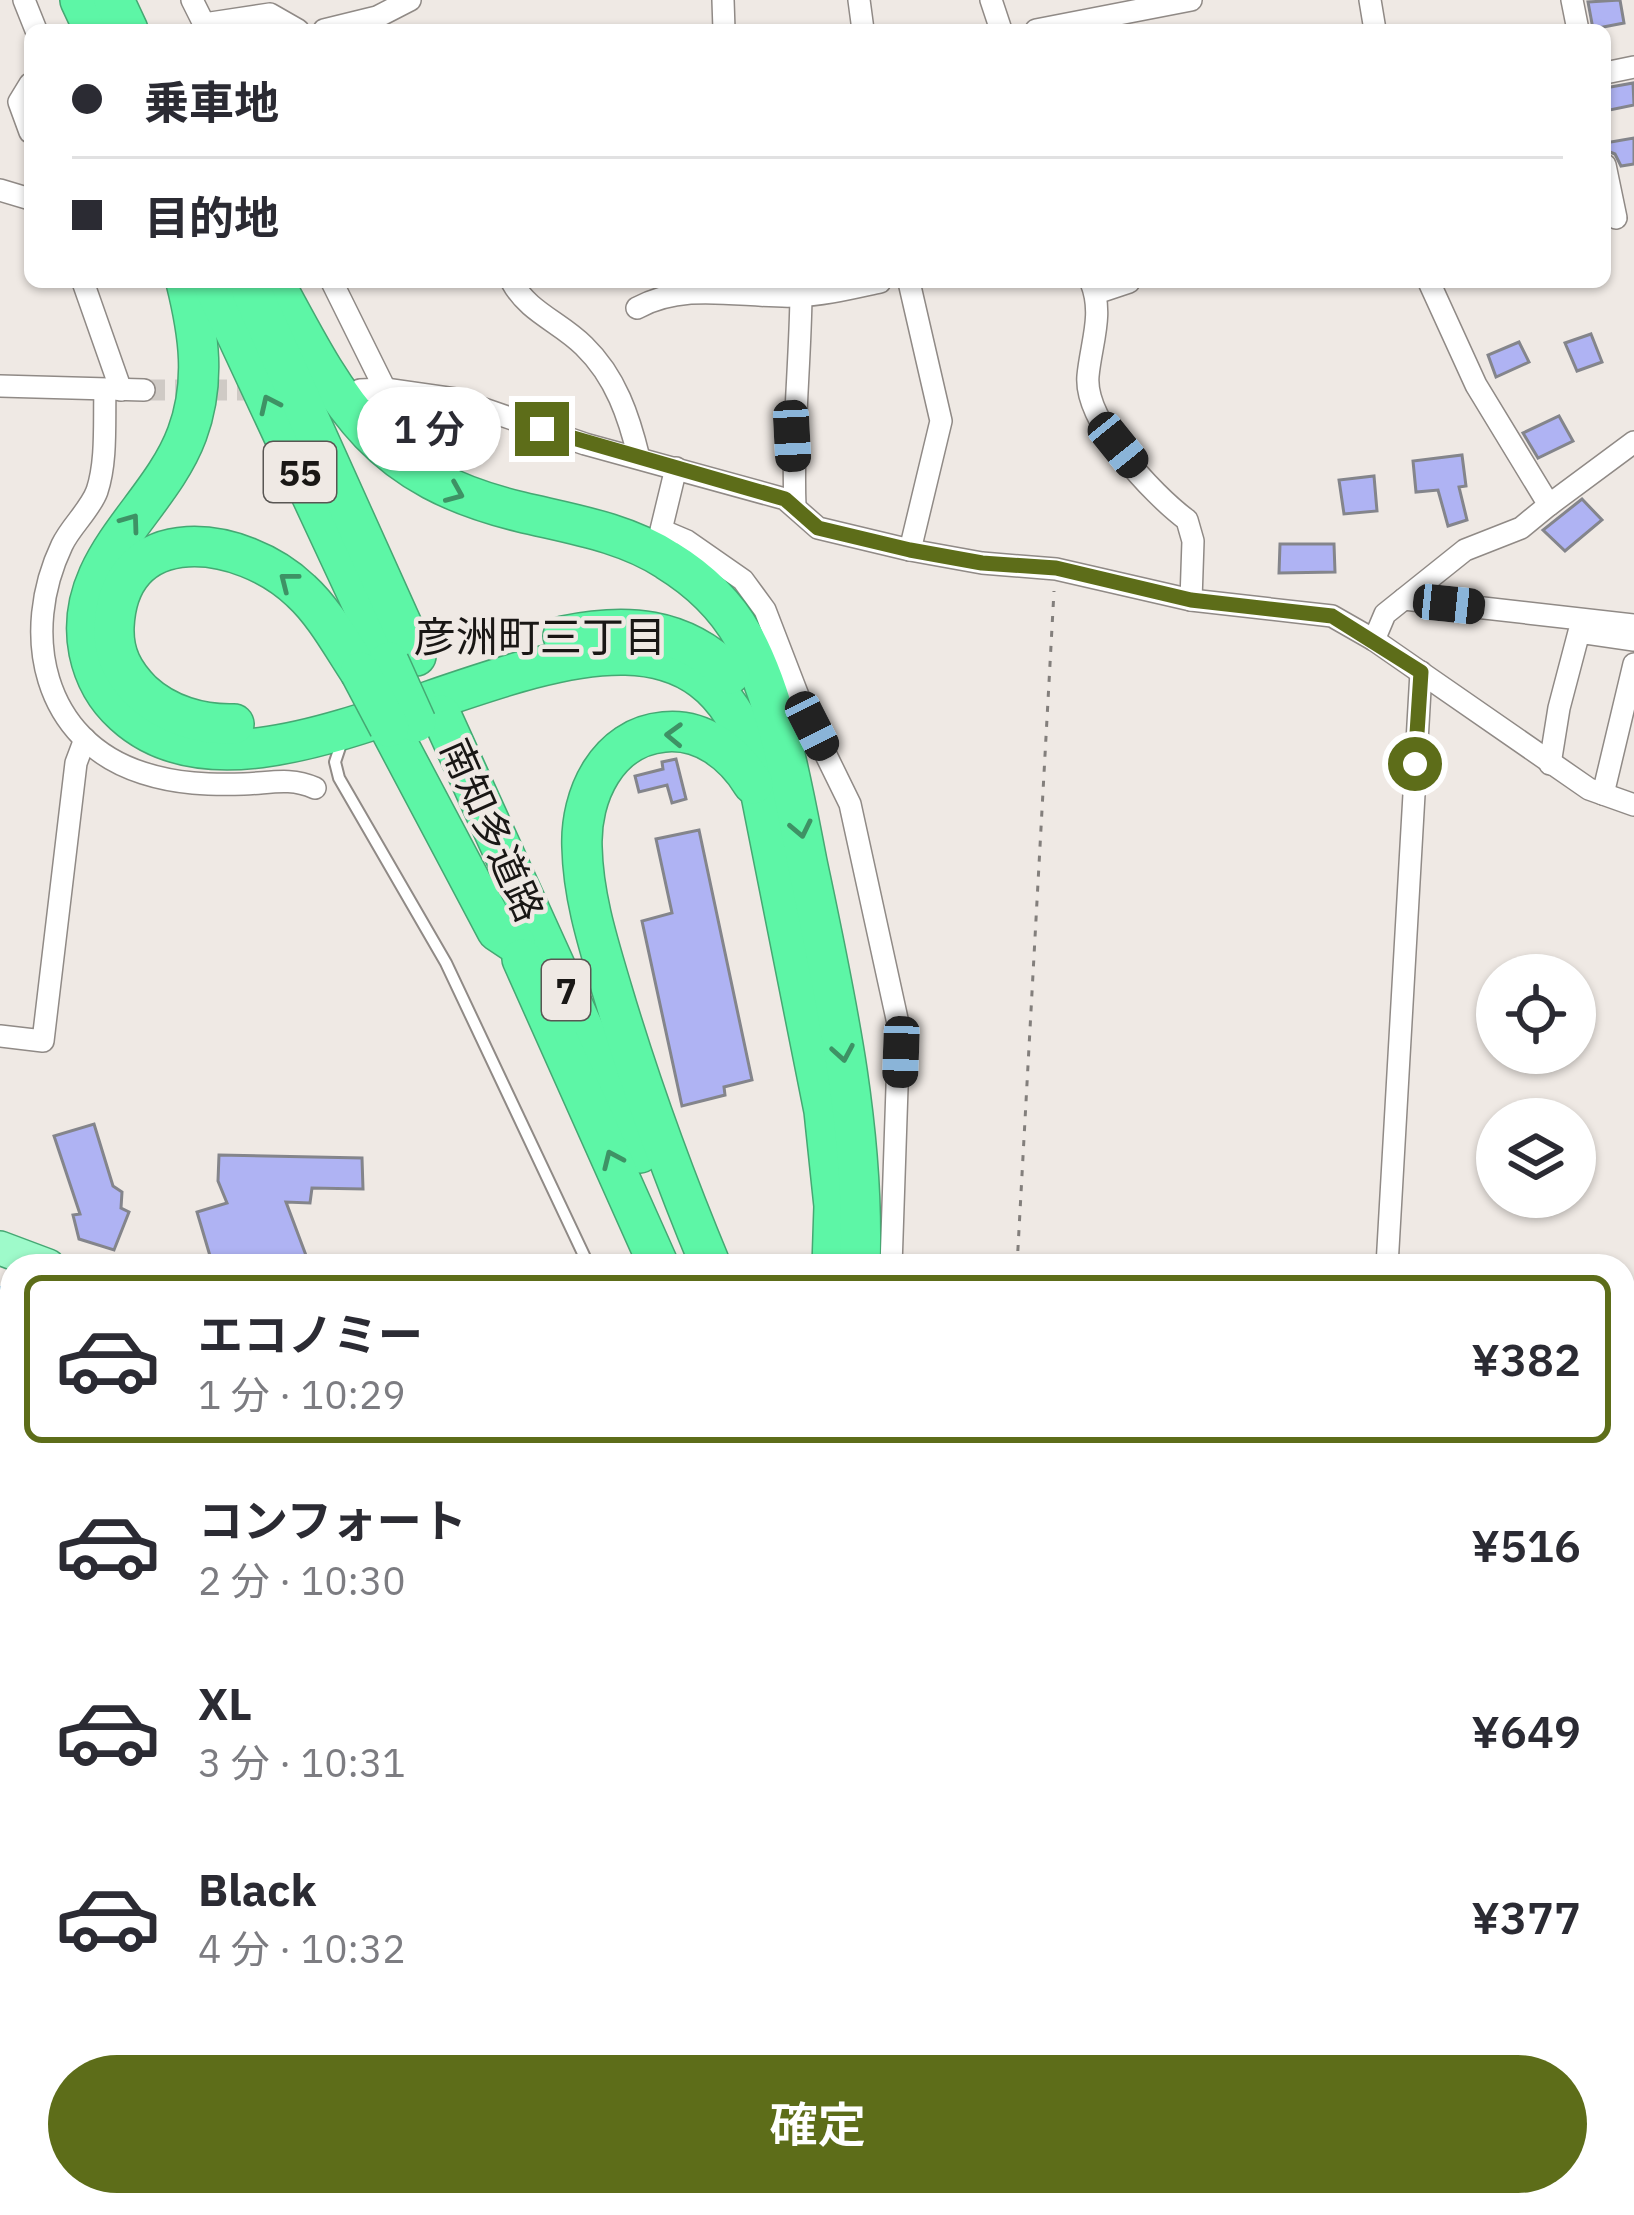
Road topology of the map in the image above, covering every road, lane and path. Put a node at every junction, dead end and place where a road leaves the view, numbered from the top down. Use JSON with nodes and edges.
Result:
{"nodes":[{"id":1,"x":410,"y":0,"type":"edge"},
{"id":2,"x":1191,"y":0,"type":"edge"},
{"id":3,"x":220,"y":24,"type":"edge"},
{"id":4,"x":288,"y":24,"type":"edge"},
{"id":5,"x":348,"y":24,"type":"edge"},
{"id":6,"x":1067,"y":24,"type":"edge"},
{"id":7,"x":85,"y":288,"type":"edge"},
{"id":8,"x":187,"y":288,"type":"edge"},
{"id":9,"x":215,"y":288,"type":"edge"},
{"id":10,"x":249,"y":288,"type":"edge"},
{"id":11,"x":277,"y":288,"type":"edge"},
{"id":12,"x":335,"y":288,"type":"edge"},
{"id":13,"x":515,"y":288,"type":"edge"},
{"id":14,"x":846,"y":288,"type":"edge"},
{"id":15,"x":910,"y":288,"type":"edge"},
{"id":16,"x":1094,"y":288,"type":"edge"},
{"id":17,"x":1432,"y":288,"type":"edge"},
{"id":18,"x":801,"y":296,"type":"junction"},
{"id":19,"x":638,"y":308,"type":"dead end"},
{"id":20,"x":0,"y":386,"type":"edge"},
{"id":21,"x":385,"y":389,"type":"junction"},
{"id":22,"x":123,"y":390,"type":"junction"},
{"id":23,"x":360,"y":390,"type":"dead end"},
{"id":24,"x":1634,"y":442,"type":"edge"},
{"id":25,"x":639,"y":458,"type":"junction"},
{"id":26,"x":676,"y":468,"type":"junction"},
{"id":27,"x":1549,"y":505,"type":"junction"},
{"id":28,"x":795,"y":507,"type":"junction"},
{"id":29,"x":910,"y":550,"type":"junction"},
{"id":30,"x":1056,"y":568,"type":"junction"},
{"id":31,"x":1404,"y":599,"type":"junction"},
{"id":32,"x":1191,"y":600,"type":"junction"},
{"id":33,"x":1634,"y":625,"type":"edge"},
{"id":34,"x":1374,"y":640,"type":"junction"},
{"id":35,"x":1634,"y":640,"type":"edge"},
{"id":36,"x":388,"y":663,"type":"junction"},
{"id":37,"x":1634,"y":664,"type":"edge"},
{"id":38,"x":1421,"y":672,"type":"junction"},
{"id":39,"x":400,"y":722,"type":"junction"},
{"id":40,"x":774,"y":722,"type":"junction"},
{"id":41,"x":85,"y":739,"type":"junction"},
{"id":42,"x":1550,"y":764,"type":"junction"},
{"id":43,"x":315,"y":788,"type":"dead end"},
{"id":44,"x":1603,"y":794,"type":"junction"},
{"id":45,"x":763,"y":799,"type":"junction"},
{"id":46,"x":1634,"y":806,"type":"edge"},
{"id":47,"x":0,"y":1036,"type":"edge"},
{"id":48,"x":583,"y":1254,"type":"edge"},
{"id":49,"x":654,"y":1254,"type":"edge"},
{"id":50,"x":685,"y":1254,"type":"edge"},
{"id":51,"x":706,"y":1254,"type":"edge"},
{"id":52,"x":832,"y":1254,"type":"edge"},
{"id":53,"x":860,"y":1254,"type":"edge"},
{"id":54,"x":891,"y":1254,"type":"edge"},
{"id":55,"x":1018,"y":1254,"type":"edge"},
{"id":56,"x":1388,"y":1254,"type":"edge"}],
"edges":[{"from":1,"to":5,"type":"street"},
{"from":2,"to":6,"type":"street"},
{"from":3,"to":4,"type":"street"},
{"from":7,"to":22,"type":"street"},
{"from":39,"to":8,"type":"highway","one_way":true},
{"from":36,"to":9,"type":"highway","number":"55","one_way":true},
{"from":10,"to":36,"type":"highway","number":"55"},
{"from":11,"to":40,"type":"highway","one_way":true},
{"from":12,"to":21,"type":"street"},
{"from":13,"to":25,"type":"street"},
{"from":14,"to":18,"type":"street"},
{"from":15,"to":29,"type":"street"},
{"from":16,"to":32,"type":"street"},
{"from":17,"to":27,"type":"street"},
{"from":18,"to":19,"type":"street"},
{"from":18,"to":28,"type":"street"},
{"from":20,"to":22,"type":"street"},
{"from":21,"to":23,"type":"street"},
{"from":21,"to":25,"type":"street"},
{"from":22,"to":41,"type":"street"},
{"from":24,"to":27,"type":"street"},
{"from":25,"to":26,"type":"street"},
{"from":26,"to":28,"type":"street"},
{"from":26,"to":54,"type":"street"},
{"from":27,"to":31,"type":"street"},
{"from":28,"to":29,"type":"street"},
{"from":29,"to":30,"type":"street"},
{"from":30,"to":32,"type":"street"},
{"from":30,"to":55,"type":"path"},
{"from":31,"to":33,"type":"street"},
{"from":31,"to":34,"type":"street"},
{"from":32,"to":34,"type":"street"},
{"from":34,"to":38,"type":"street"},
{"from":35,"to":42,"type":"street"},
{"from":36,"to":39,"type":"highway","name":"南知多道路","number":"7"},
{"from":36,"to":39,"type":"highway","bridge":true},
{"from":36,"to":40,"type":"highway","one_way":true},
{"from":37,"to":44,"type":"street"},
{"from":38,"to":42,"type":"street"},
{"from":38,"to":56,"type":"street"},
{"from":39,"to":45,"type":"highway"},
{"from":39,"to":48,"type":"lane"},
{"from":49,"to":39,"type":"highway","name":"南知多道路","number":"7","one_way":true},
{"from":39,"to":50,"type":"highway","name":"南知多道路","number":"7"},
{"from":40,"to":53,"type":"highway","one_way":true},
{"from":41,"to":43,"type":"street"},
{"from":41,"to":47,"type":"street"},
{"from":42,"to":44,"type":"street"},
{"from":44,"to":46,"type":"street"},
{"from":45,"to":51,"type":"highway","one_way":true},
{"from":45,"to":52,"type":"highway"}]}
